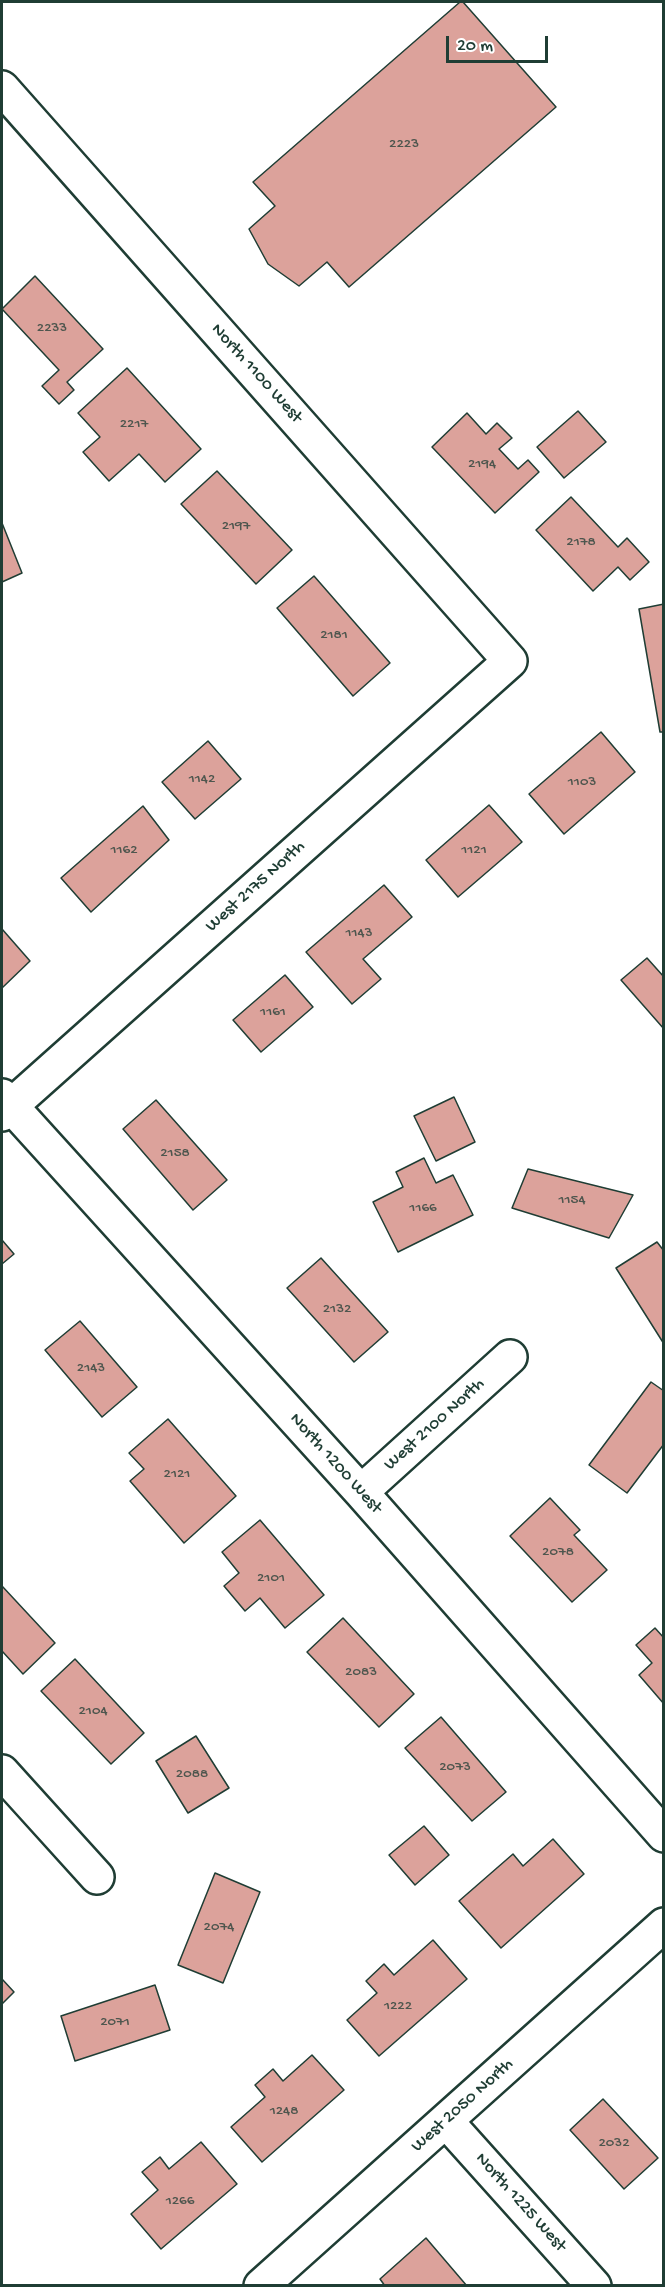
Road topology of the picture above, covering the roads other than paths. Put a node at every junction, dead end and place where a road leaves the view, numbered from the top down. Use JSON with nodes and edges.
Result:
{"nodes":[{"id":1,"x":2,"y":88,"type":"edge"},
{"id":2,"x":510,"y":661,"type":"joint"},
{"id":3,"x":4,"y":1106,"type":"edge"},
{"id":4,"x":510,"y":1357,"type":"dead end"},
{"id":5,"x":361,"y":1492,"type":"junction"},
{"id":6,"x":2,"y":1772,"type":"edge"},
{"id":7,"x":663,"y":1835,"type":"edge"},
{"id":8,"x":97,"y":1877,"type":"dead end"},
{"id":9,"x":663,"y":1925,"type":"edge"},
{"id":10,"x":446,"y":2121,"type":"junction"},
{"id":11,"x":261,"y":2286,"type":"edge"},
{"id":12,"x":594,"y":2286,"type":"edge"}],
"edges":[{"from":1,"to":2,"type":"street","name":"North 1100 West"},
{"from":2,"to":3,"type":"street","name":"West 2175 North"},
{"from":3,"to":5,"type":"street","name":"North 1200 West"},
{"from":4,"to":5,"type":"street","name":"West 2100 North"},
{"from":5,"to":7,"type":"street","name":"North 1200 West"},
{"from":6,"to":8,"type":"street"},
{"from":9,"to":10,"type":"street","name":"West 2050 North"},
{"from":10,"to":11,"type":"street","name":"West 2050 North"},
{"from":10,"to":12,"type":"street","name":"North 1225 West"}]}
